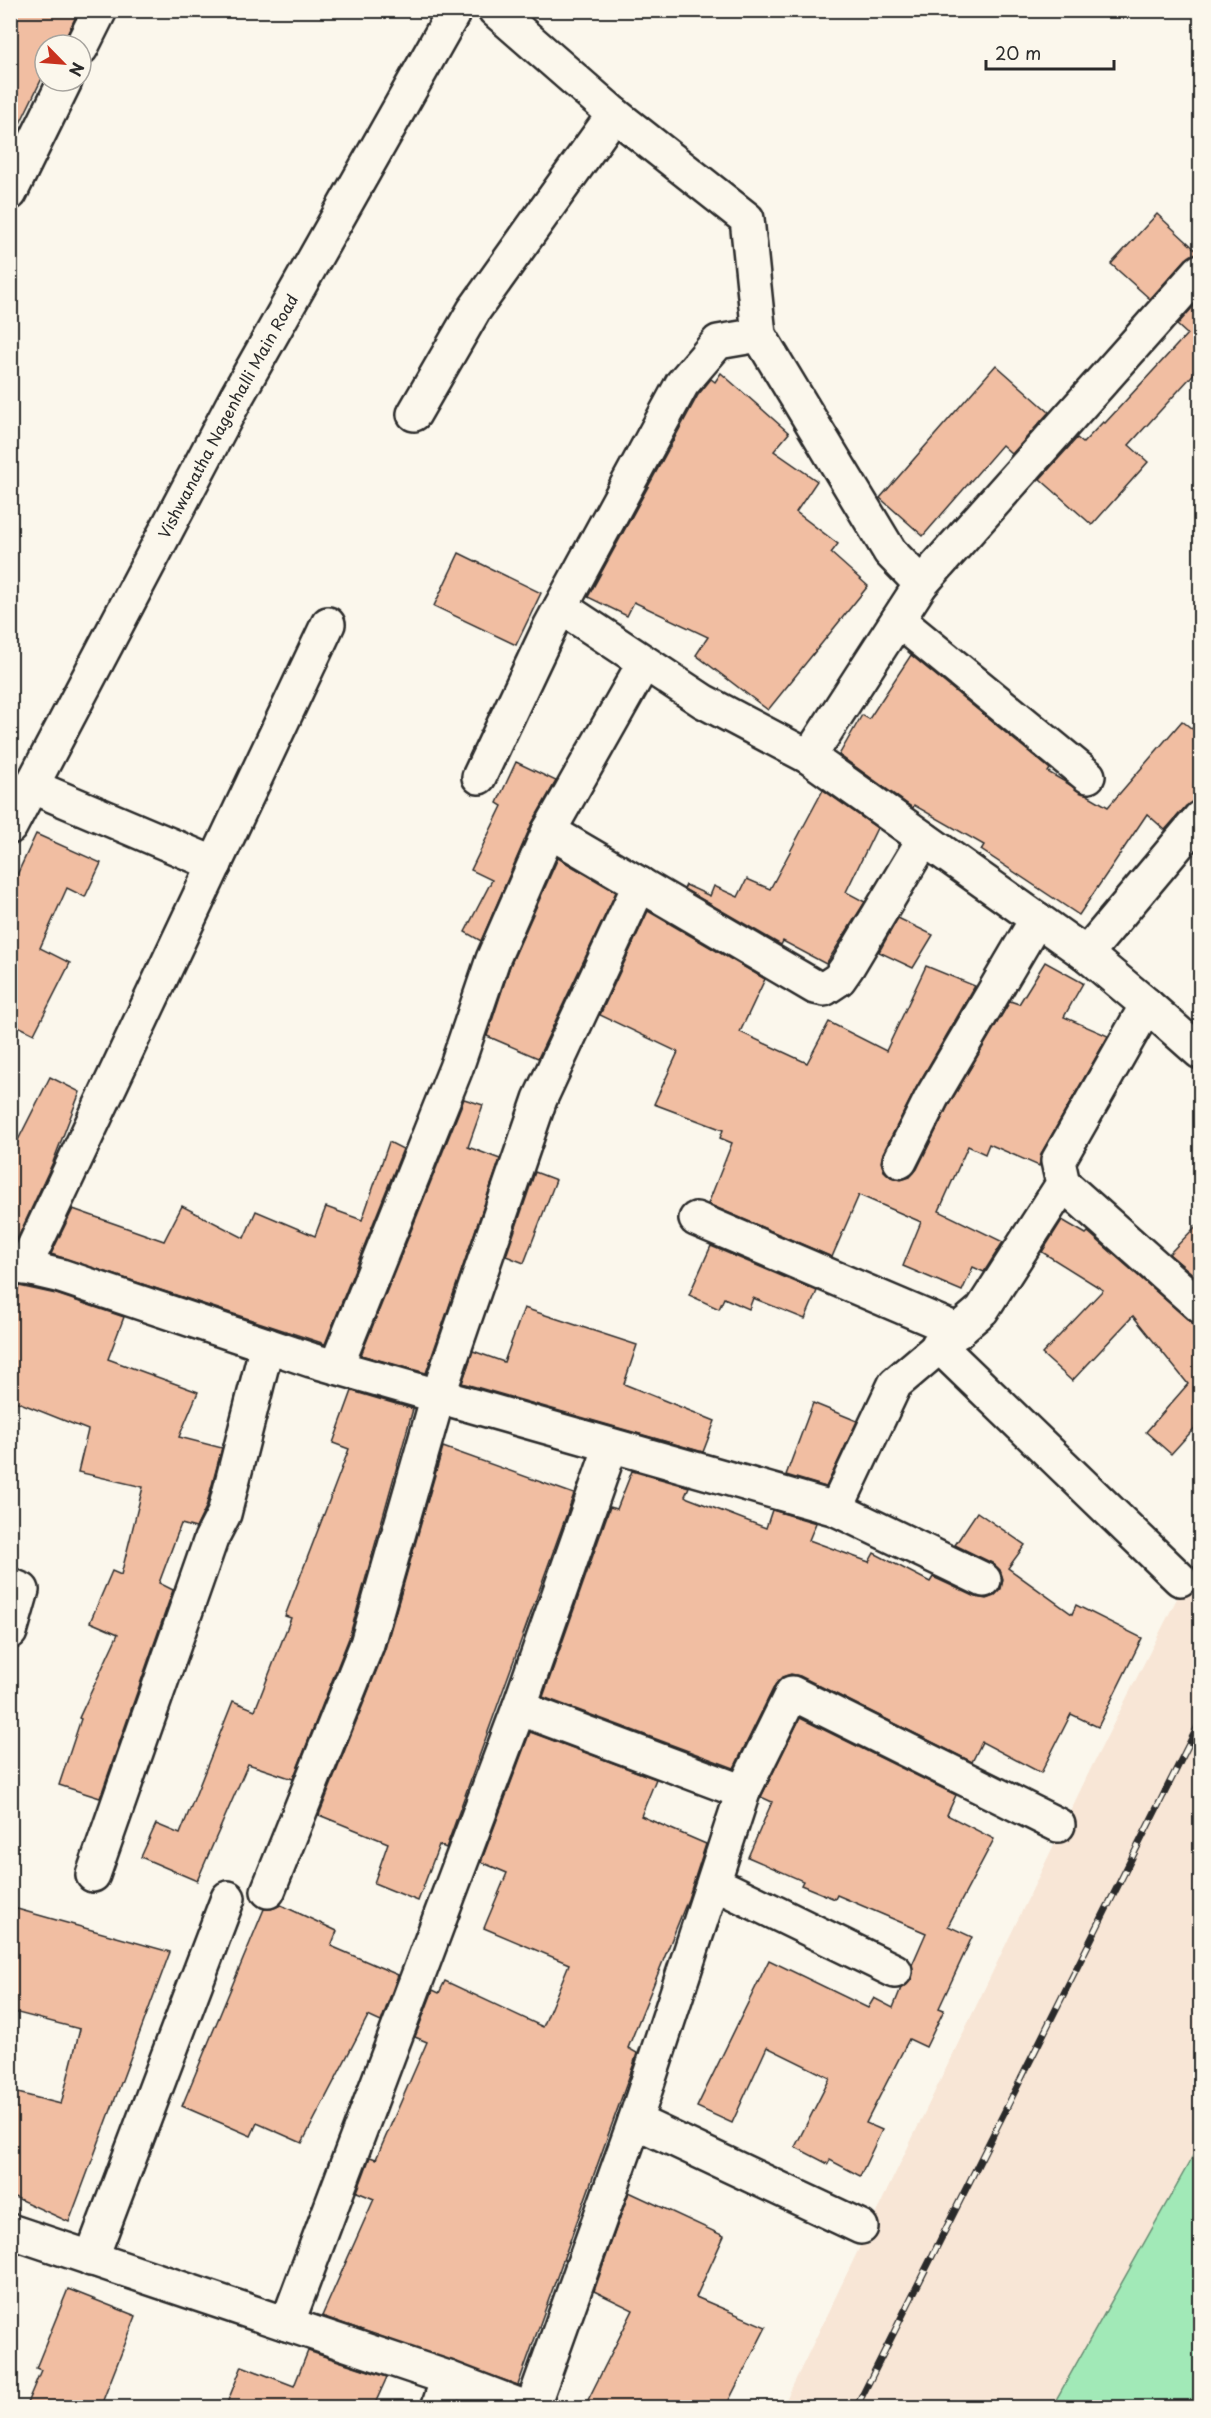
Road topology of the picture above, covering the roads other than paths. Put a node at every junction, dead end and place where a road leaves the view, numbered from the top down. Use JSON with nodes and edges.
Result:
{"nodes":[{"id":1,"x":99,"y":10,"type":"edge"},
{"id":2,"x":455,"y":10,"type":"edge"},
{"id":3,"x":495,"y":10,"type":"edge"},
{"id":4,"x":88,"y":33,"type":"edge"},
{"id":5,"x":59,"y":93,"type":"edge"},
{"id":6,"x":614,"y":114,"type":"junction"},
{"id":7,"x":10,"y":193,"type":"edge"},
{"id":8,"x":1200,"y":271,"type":"edge"},
{"id":9,"x":759,"y":335,"type":"junction"},
{"id":10,"x":414,"y":414,"type":"dead end"},
{"id":11,"x":921,"y":584,"type":"junction"},
{"id":12,"x":561,"y":607,"type":"junction"},
{"id":13,"x":897,"y":620,"type":"junction"},
{"id":14,"x":328,"y":624,"type":"dead end"},
{"id":15,"x":644,"y":663,"type":"junction"},
{"id":16,"x":809,"y":757,"type":"junction"},
{"id":17,"x":1088,"y":776,"type":"dead end"},
{"id":18,"x":479,"y":777,"type":"dead end"},
{"id":19,"x":31,"y":786,"type":"junction"},
{"id":20,"x":1200,"y":818,"type":"edge"},
{"id":21,"x":10,"y":827,"type":"edge"},
{"id":22,"x":549,"y":831,"type":"junction"},
{"id":23,"x":924,"y":839,"type":"junction"},
{"id":24,"x":215,"y":864,"type":"junction"},
{"id":25,"x":640,"y":884,"type":"junction"},
{"id":26,"x":1037,"y":919,"type":"junction"},
{"id":27,"x":1086,"y":954,"type":"junction"},
{"id":28,"x":1148,"y":1005,"type":"junction"},
{"id":29,"x":1200,"y":1052,"type":"edge"},
{"id":30,"x":900,"y":1161,"type":"dead end"},
{"id":31,"x":1063,"y":1184,"type":"junction"},
{"id":32,"x":696,"y":1219,"type":"dead end"},
{"id":33,"x":17,"y":1266,"type":"edge"},
{"id":34,"x":1200,"y":1306,"type":"edge"},
{"id":35,"x":949,"y":1338,"type":"junction"},
{"id":36,"x":267,"y":1345,"type":"junction"},
{"id":37,"x":336,"y":1366,"type":"junction"},
{"id":38,"x":438,"y":1396,"type":"junction"},
{"id":39,"x":611,"y":1446,"type":"junction"},
{"id":40,"x":836,"y":1509,"type":"junction"},
{"id":41,"x":1180,"y":1579,"type":"dead end"},
{"id":42,"x":984,"y":1580,"type":"dead end"},
{"id":43,"x":10,"y":1585,"type":"edge"},
{"id":44,"x":10,"y":1632,"type":"edge"},
{"id":45,"x":519,"y":1708,"type":"junction"},
{"id":46,"x":743,"y":1792,"type":"junction"},
{"id":47,"x":1058,"y":1825,"type":"dead end"},
{"id":48,"x":93,"y":1875,"type":"dead end"},
{"id":49,"x":714,"y":1883,"type":"junction"},
{"id":50,"x":268,"y":1891,"type":"dead end"},
{"id":51,"x":228,"y":1898,"type":"dead end"},
{"id":52,"x":895,"y":1971,"type":"dead end"},
{"id":53,"x":635,"y":2121,"type":"junction"},
{"id":54,"x":861,"y":2227,"type":"dead end"},
{"id":55,"x":10,"y":2231,"type":"edge"},
{"id":56,"x":91,"y":2259,"type":"junction"},
{"id":57,"x":287,"y":2324,"type":"junction"},
{"id":58,"x":443,"y":2393,"type":"edge"},
{"id":59,"x":526,"y":2408,"type":"edge"},
{"id":60,"x":532,"y":2408,"type":"edge"}],
"edges":[{"from":1,"to":4,"type":"street"},
{"from":2,"to":19,"type":"street","name":"Vishwanatha Nagenhalli Main Road"},
{"from":3,"to":6,"type":"street"},
{"from":5,"to":7,"type":"street"},
{"from":6,"to":9,"type":"street"},
{"from":6,"to":10,"type":"street"},
{"from":8,"to":11,"type":"street"},
{"from":9,"to":11,"type":"street"},
{"from":9,"to":12,"type":"street"},
{"from":11,"to":13,"type":"street"},
{"from":12,"to":15,"type":"street"},
{"from":12,"to":18,"type":"street"},
{"from":13,"to":16,"type":"street"},
{"from":13,"to":17,"type":"street"},
{"from":14,"to":24,"type":"street"},
{"from":15,"to":16,"type":"street"},
{"from":15,"to":22,"type":"street"},
{"from":16,"to":23,"type":"street"},
{"from":19,"to":21,"type":"street","name":"Vishwanatha Nagenhalli Main Road"},
{"from":19,"to":24,"type":"street"},
{"from":20,"to":27,"type":"street"},
{"from":22,"to":25,"type":"street"},
{"from":22,"to":37,"type":"street"},
{"from":23,"to":25,"type":"street"},
{"from":23,"to":26,"type":"street"},
{"from":24,"to":33,"type":"street"},
{"from":25,"to":38,"type":"street"},
{"from":26,"to":27,"type":"street"},
{"from":26,"to":30,"type":"street"},
{"from":27,"to":28,"type":"street"},
{"from":28,"to":29,"type":"street"},
{"from":28,"to":31,"type":"street"},
{"from":31,"to":34,"type":"street"},
{"from":31,"to":35,"type":"street"},
{"from":32,"to":35,"type":"street"},
{"from":33,"to":36,"type":"street"},
{"from":35,"to":40,"type":"street"},
{"from":35,"to":41,"type":"street"},
{"from":36,"to":37,"type":"street"},
{"from":36,"to":48,"type":"street"},
{"from":37,"to":38,"type":"street"},
{"from":38,"to":39,"type":"street"},
{"from":38,"to":50,"type":"street"},
{"from":39,"to":40,"type":"street"},
{"from":39,"to":45,"type":"street"},
{"from":40,"to":42,"type":"street"},
{"from":43,"to":44,"type":"street"},
{"from":45,"to":46,"type":"street"},
{"from":45,"to":57,"type":"street"},
{"from":46,"to":47,"type":"street"},
{"from":46,"to":49,"type":"street"},
{"from":49,"to":52,"type":"street"},
{"from":49,"to":53,"type":"street"},
{"from":51,"to":56,"type":"street"},
{"from":53,"to":54,"type":"street"},
{"from":53,"to":60,"type":"street"},
{"from":55,"to":56,"type":"street"},
{"from":56,"to":57,"type":"street"},
{"from":57,"to":58,"type":"street"},
{"from":58,"to":59,"type":"street"}]}
